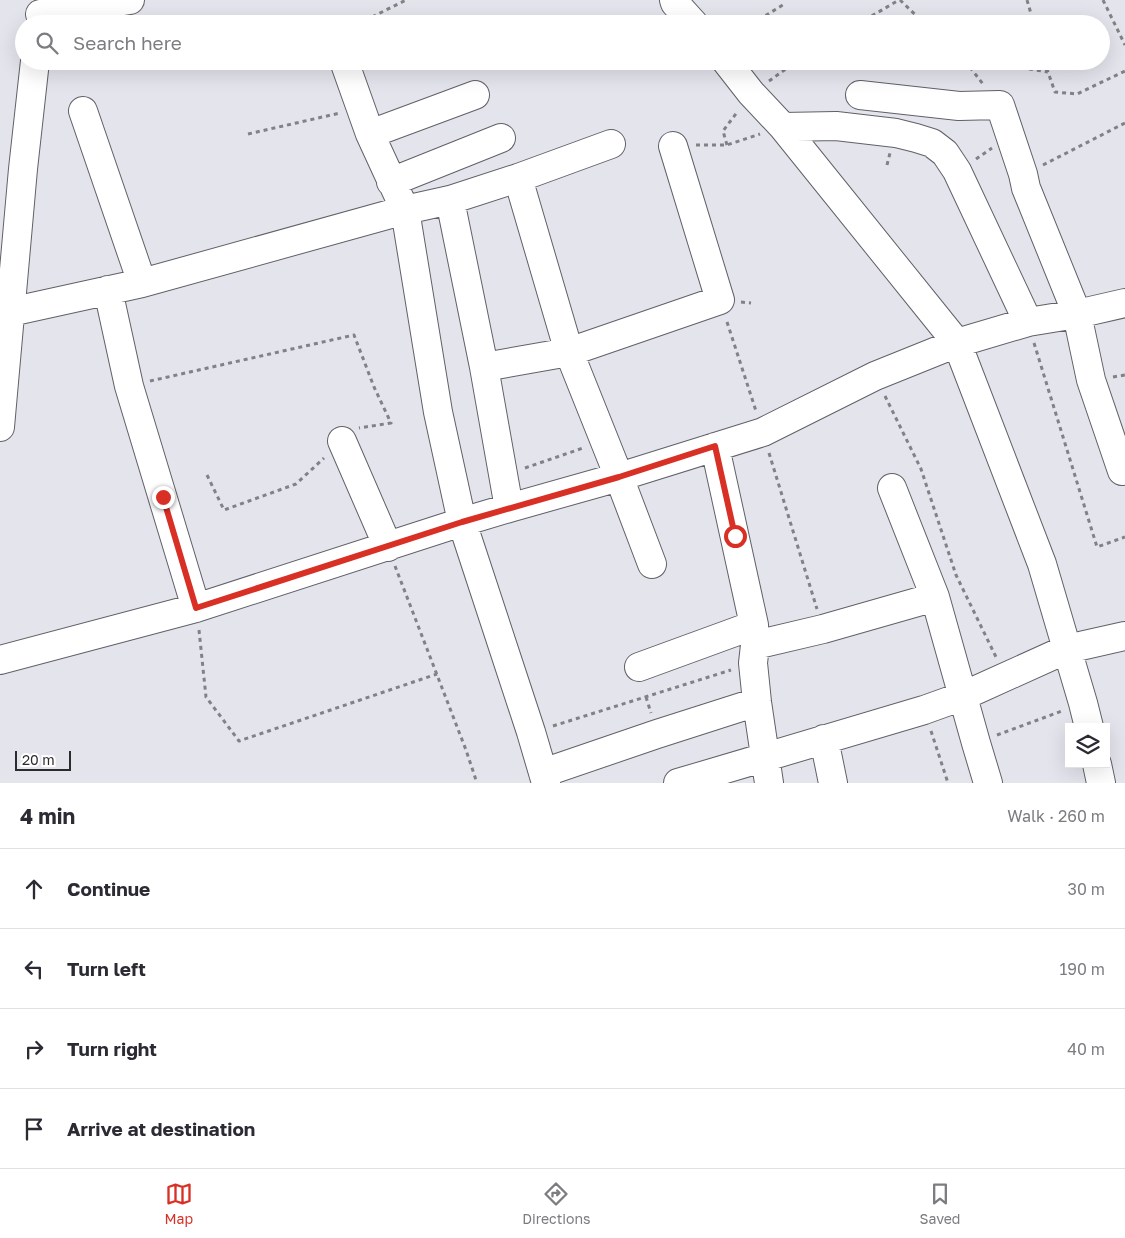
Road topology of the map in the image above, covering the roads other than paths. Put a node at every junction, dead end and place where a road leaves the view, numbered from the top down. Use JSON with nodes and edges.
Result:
{"nodes":[{"id":1,"x":130,"y":0,"type":"edge"},
{"id":2,"x":674,"y":0,"type":"edge"},
{"id":3,"x":41,"y":13,"type":"edge"},
{"id":4,"x":685,"y":15,"type":"edge"},
{"id":5,"x":33,"y":70,"type":"edge"},
{"id":6,"x":347,"y":70,"type":"edge"},
{"id":7,"x":733,"y":70,"type":"edge"},
{"id":8,"x":476,"y":95,"type":"dead end"},
{"id":9,"x":860,"y":95,"type":"dead end"},
{"id":10,"x":83,"y":111,"type":"dead end"},
{"id":11,"x":783,"y":127,"type":"junction"},
{"id":12,"x":370,"y":134,"type":"junction"},
{"id":13,"x":501,"y":138,"type":"dead end"},
{"id":14,"x":611,"y":144,"type":"dead end"},
{"id":15,"x":673,"y":146,"type":"road end"},
{"id":16,"x":12,"y":173,"type":"edge"},
{"id":17,"x":518,"y":178,"type":"junction"},
{"id":18,"x":391,"y":182,"type":"junction"},
{"id":19,"x":450,"y":200,"type":"junction"},
{"id":20,"x":404,"y":210,"type":"junction"},
{"id":21,"x":142,"y":283,"type":"junction"},
{"id":22,"x":108,"y":290,"type":"junction"},
{"id":23,"x":1125,"y":303,"type":"edge"},
{"id":24,"x":10,"y":312,"type":"junction"},
{"id":25,"x":1077,"y":314,"type":"junction"},
{"id":26,"x":1028,"y":322,"type":"junction"},
{"id":27,"x":957,"y":343,"type":"junction"},
{"id":28,"x":569,"y":352,"type":"junction"},
{"id":29,"x":484,"y":367,"type":"junction"},
{"id":30,"x":0,"y":427,"type":"edge"},
{"id":31,"x":342,"y":441,"type":"road end"},
{"id":32,"x":715,"y":446,"type":"junction"},
{"id":33,"x":1122,"y":471,"type":"dead end"},
{"id":34,"x":619,"y":477,"type":"junction"},
{"id":35,"x":892,"y":488,"type":"dead end"},
{"id":36,"x":509,"y":508,"type":"junction"},
{"id":37,"x":462,"y":522,"type":"junction"},
{"id":38,"x":388,"y":547,"type":"junction"},
{"id":39,"x":652,"y":564,"type":"dead end"},
{"id":40,"x":935,"y":598,"type":"junction"},
{"id":41,"x":196,"y":608,"type":"junction"},
{"id":42,"x":1125,"y":636,"type":"edge"},
{"id":43,"x":754,"y":644,"type":"junction"},
{"id":44,"x":1066,"y":649,"type":"junction"},
{"id":45,"x":0,"y":660,"type":"edge"},
{"id":46,"x":639,"y":667,"type":"dead end"},
{"id":47,"x":963,"y":696,"type":"junction"},
{"id":48,"x":757,"y":702,"type":"junction"},
{"id":49,"x":1086,"y":715,"type":"edge"},
{"id":50,"x":824,"y":739,"type":"junction"},
{"id":51,"x":766,"y":756,"type":"junction"},
{"id":52,"x":1098,"y":768,"type":"edge"},
{"id":53,"x":544,"y":778,"type":"edge"},
{"id":54,"x":678,"y":783,"type":"edge"},
{"id":55,"x":769,"y":783,"type":"edge"},
{"id":56,"x":833,"y":783,"type":"edge"},
{"id":57,"x":988,"y":783,"type":"edge"},
{"id":58,"x":1101,"y":783,"type":"edge"}],
"edges":[{"from":1,"to":3,"type":"street"},
{"from":2,"to":4,"type":"street"},
{"from":5,"to":16,"type":"street"},
{"from":6,"to":12,"type":"street"},
{"from":7,"to":11,"type":"street"},
{"from":8,"to":12,"type":"street"},
{"from":9,"to":25,"type":"street"},
{"from":10,"to":21,"type":"street"},
{"from":11,"to":26,"type":"street"},
{"from":11,"to":27,"type":"street"},
{"from":12,"to":18,"type":"street"},
{"from":13,"to":18,"type":"street"},
{"from":14,"to":17,"type":"street"},
{"from":15,"to":28,"type":"street"},
{"from":16,"to":24,"type":"street"},
{"from":17,"to":19,"type":"street"},
{"from":17,"to":28,"type":"street"},
{"from":18,"to":20,"type":"street"},
{"from":19,"to":20,"type":"street"},
{"from":19,"to":29,"type":"street"},
{"from":20,"to":21,"type":"street"},
{"from":20,"to":37,"type":"street"},
{"from":21,"to":22,"type":"street"},
{"from":22,"to":24,"type":"street"},
{"from":22,"to":41,"type":"street"},
{"from":23,"to":25,"type":"street"},
{"from":24,"to":30,"type":"street"},
{"from":25,"to":26,"type":"street"},
{"from":25,"to":33,"type":"street"},
{"from":26,"to":27,"type":"street"},
{"from":27,"to":32,"type":"street"},
{"from":27,"to":44,"type":"street"},
{"from":28,"to":29,"type":"street"},
{"from":28,"to":34,"type":"street"},
{"from":29,"to":36,"type":"street"},
{"from":31,"to":38,"type":"street"},
{"from":32,"to":34,"type":"street"},
{"from":32,"to":43,"type":"street"},
{"from":34,"to":36,"type":"street"},
{"from":34,"to":39,"type":"street"},
{"from":35,"to":40,"type":"street"},
{"from":36,"to":37,"type":"street"},
{"from":37,"to":38,"type":"street"},
{"from":37,"to":53,"type":"street"},
{"from":38,"to":41,"type":"street"},
{"from":40,"to":43,"type":"street"},
{"from":40,"to":47,"type":"street"},
{"from":41,"to":45,"type":"street"},
{"from":42,"to":44,"type":"street"},
{"from":43,"to":46,"type":"street"},
{"from":43,"to":48,"type":"street"},
{"from":44,"to":47,"type":"street"},
{"from":44,"to":49,"type":"street"},
{"from":47,"to":50,"type":"street"},
{"from":47,"to":57,"type":"street"},
{"from":48,"to":51,"type":"street"},
{"from":48,"to":53,"type":"street"},
{"from":50,"to":51,"type":"street"},
{"from":50,"to":56,"type":"street"},
{"from":51,"to":54,"type":"street"},
{"from":51,"to":55,"type":"street"},
{"from":52,"to":58,"type":"street"}]}
